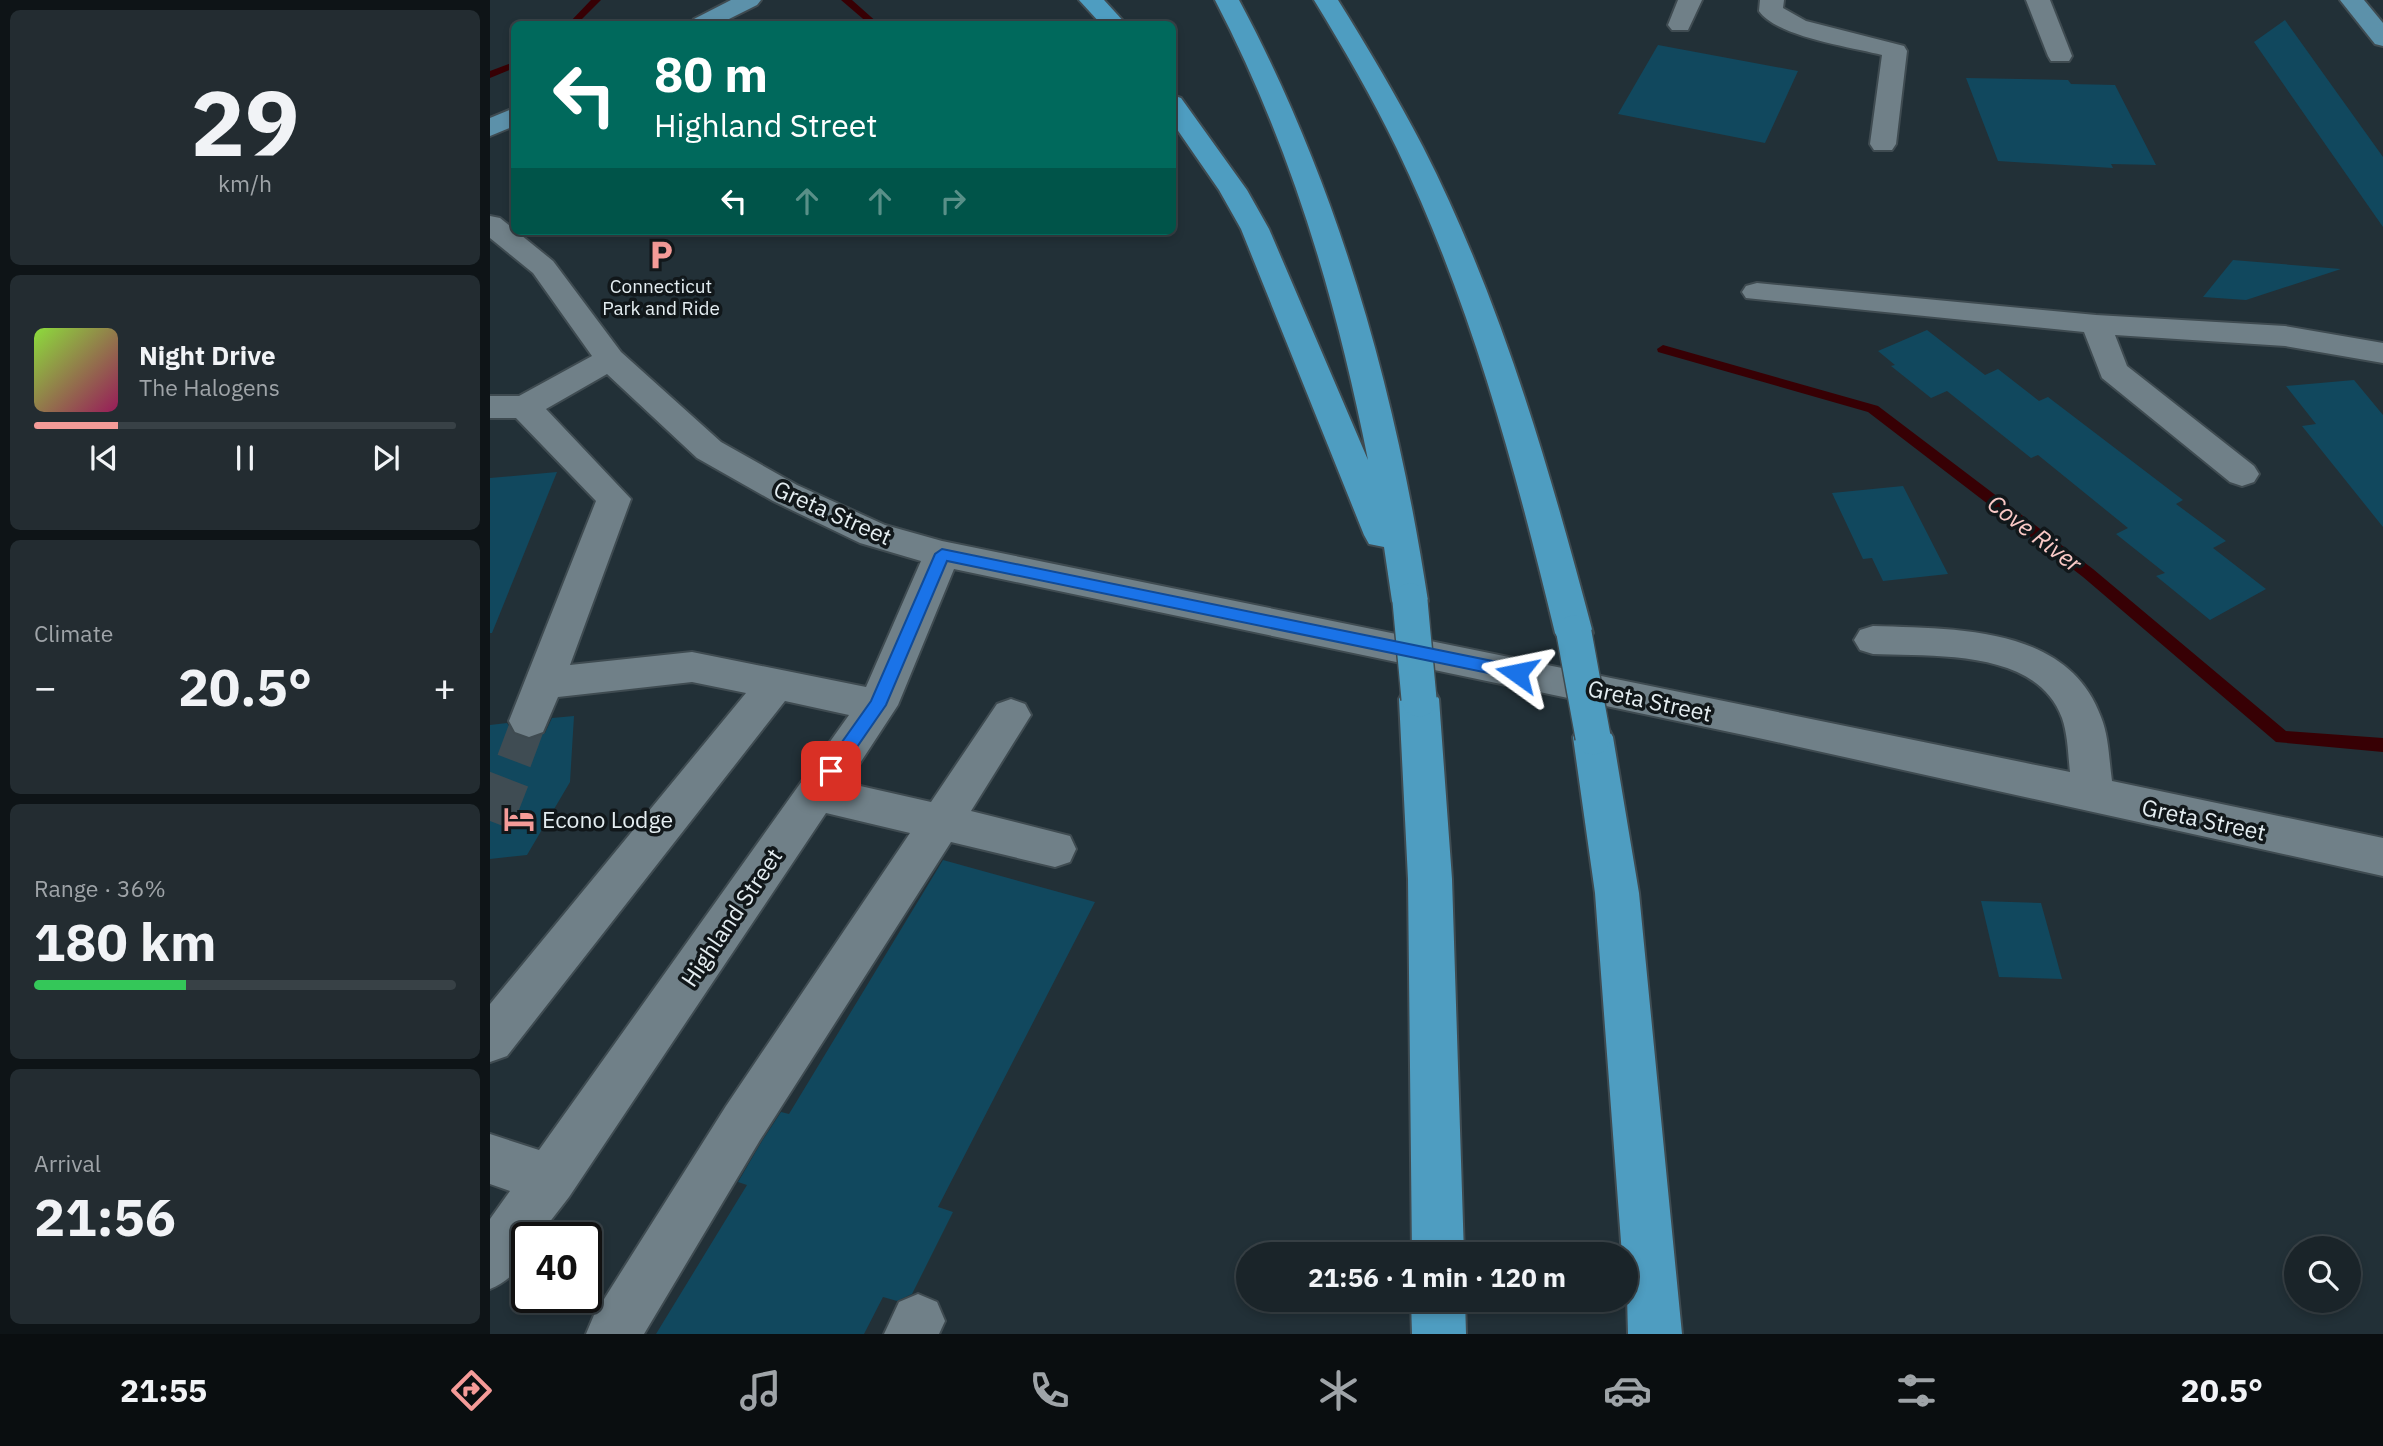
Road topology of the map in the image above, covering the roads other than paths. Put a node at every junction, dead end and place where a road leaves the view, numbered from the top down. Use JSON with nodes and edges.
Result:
{"nodes":[{"id":1,"x":749,"y":0,"type":"edge"},
{"id":2,"x":1091,"y":0,"type":"edge"},
{"id":3,"x":1227,"y":0,"type":"edge"},
{"id":4,"x":1326,"y":0,"type":"edge"},
{"id":5,"x":1690,"y":0,"type":"edge"},
{"id":6,"x":1772,"y":0,"type":"edge"},
{"id":7,"x":2038,"y":0,"type":"edge"},
{"id":8,"x":2352,"y":0,"type":"edge"},
{"id":9,"x":708,"y":21,"type":"edge"},
{"id":10,"x":1111,"y":21,"type":"edge"},
{"id":11,"x":1679,"y":25,"type":"dead end"},
{"id":12,"x":2383,"y":38,"type":"edge"},
{"id":13,"x":2060,"y":56,"type":"dead end"},
{"id":14,"x":1176,"y":109,"type":"edge"},
{"id":15,"x":511,"y":118,"type":"edge"},
{"id":16,"x":490,"y":128,"type":"edge"},
{"id":17,"x":1883,"y":144,"type":"dead end"},
{"id":18,"x":490,"y":224,"type":"edge"},
{"id":19,"x":1757,"y":292,"type":"dead end"},
{"id":20,"x":2096,"y":324,"type":"junction"},
{"id":21,"x":2383,"y":353,"type":"edge"},
{"id":22,"x":610,"y":359,"type":"junction"},
{"id":23,"x":507,"y":407,"type":"edge"},
{"id":24,"x":2242,"y":474,"type":"dead end"},
{"id":25,"x":942,"y":554,"type":"junction"},
{"id":26,"x":1410,"y":601,"type":"junction"},
{"id":27,"x":1873,"y":640,"type":"dead end"},
{"id":28,"x":543,"y":683,"type":"junction"},
{"id":29,"x":775,"y":685,"type":"junction"},
{"id":30,"x":877,"y":705,"type":"junction"},
{"id":31,"x":1011,"y":715,"type":"dead end"},
{"id":32,"x":528,"y":721,"type":"tunnel mouth"},
{"id":33,"x":816,"y":793,"type":"junction"},
{"id":34,"x":2093,"y":795,"type":"junction"},
{"id":35,"x":940,"y":822,"type":"junction"},
{"id":36,"x":1055,"y":849,"type":"dead end"},
{"id":37,"x":2383,"y":857,"type":"edge"},
{"id":38,"x":490,"y":1040,"type":"edge"},
{"id":39,"x":490,"y":1159,"type":"edge"},
{"id":40,"x":551,"y":1179,"type":"junction"},
{"id":41,"x":1438,"y":1242,"type":"edge"},
{"id":42,"x":490,"y":1263,"type":"edge"},
{"id":43,"x":1438,"y":1312,"type":"edge"},
{"id":44,"x":613,"y":1334,"type":"edge"},
{"id":45,"x":1438,"y":1334,"type":"edge"},
{"id":46,"x":1655,"y":1334,"type":"edge"}],
"edges":[{"from":1,"to":9,"type":"main road"},
{"from":2,"to":10,"type":"highway"},
{"from":3,"to":26,"type":"highway"},
{"from":4,"to":46,"type":"highway","bridge":true},
{"from":5,"to":11,"type":"street"},
{"from":6,"to":17,"type":"street"},
{"from":7,"to":13,"type":"street"},
{"from":8,"to":12,"type":"main road"},
{"from":14,"to":26,"type":"highway"},
{"from":15,"to":16,"type":"main road"},
{"from":18,"to":22,"type":"street","name":"Greta Street"},
{"from":19,"to":20,"type":"street"},
{"from":20,"to":21,"type":"street"},
{"from":20,"to":24,"type":"street"},
{"from":22,"to":23,"type":"street"},
{"from":22,"to":25,"type":"street","name":"Greta Street"},
{"from":23,"to":28,"type":"street"},
{"from":25,"to":30,"type":"street","name":"Highland Street"},
{"from":25,"to":34,"type":"street","name":"Greta Street"},
{"from":26,"to":41,"type":"highway","bridge":true},
{"from":27,"to":34,"type":"street"},
{"from":28,"to":29,"type":"street"},
{"from":28,"to":32,"type":"street"},
{"from":29,"to":30,"type":"street"},
{"from":29,"to":38,"type":"street"},
{"from":30,"to":33,"type":"street","name":"Highland Street"},
{"from":31,"to":35,"type":"street"},
{"from":33,"to":35,"type":"street"},
{"from":33,"to":40,"type":"street","name":"Highland Street"},
{"from":34,"to":37,"type":"street","name":"Greta Street"},
{"from":35,"to":36,"type":"street"},
{"from":35,"to":44,"type":"street"},
{"from":39,"to":40,"type":"street"},
{"from":40,"to":42,"type":"street","name":"Highland Street"},
{"from":43,"to":45,"type":"highway"}]}
